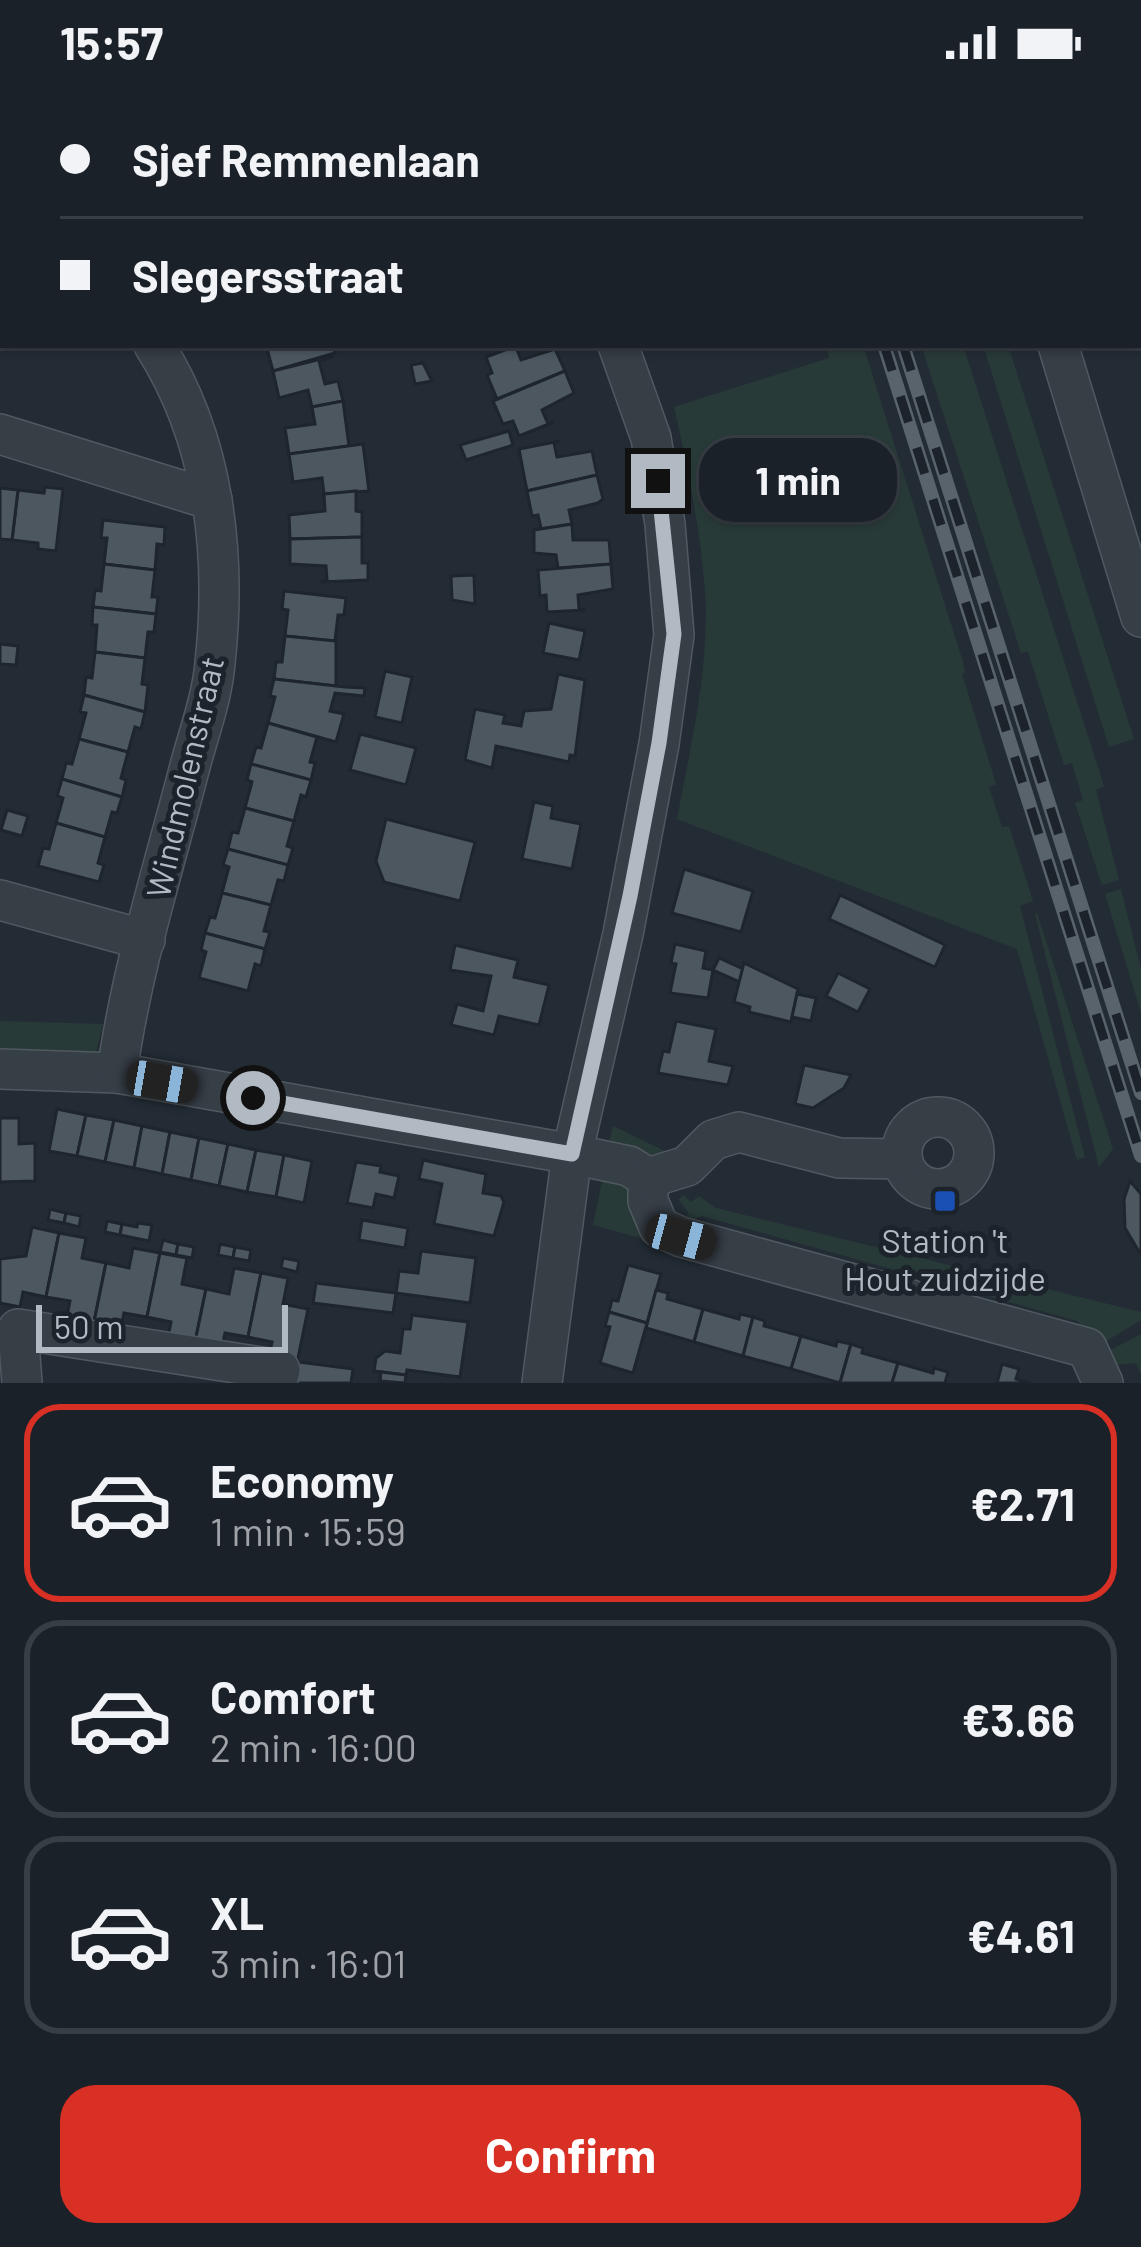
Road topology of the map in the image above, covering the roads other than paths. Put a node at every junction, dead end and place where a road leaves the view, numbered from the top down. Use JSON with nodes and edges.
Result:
{"nodes":[{"id":1,"x":156,"y":348,"type":"edge"},
{"id":2,"x":619,"y":348,"type":"edge"},
{"id":3,"x":1059,"y":348,"type":"edge"},
{"id":4,"x":0,"y":434,"type":"edge"},
{"id":5,"x":212,"y":500,"type":"junction"},
{"id":6,"x":1141,"y":617,"type":"edge"},
{"id":7,"x":0,"y":901,"type":"edge"},
{"id":8,"x":145,"y":940,"type":"junction"},
{"id":9,"x":0,"y":1069,"type":"edge"},
{"id":10,"x":116,"y":1073,"type":"junction"},
{"id":11,"x":572,"y":1154,"type":"junction"},
{"id":12,"x":902,"y":1159,"type":"dead end"},
{"id":13,"x":648,"y":1178,"type":"junction"},
{"id":14,"x":22,"y":1383,"type":"edge"},
{"id":15,"x":278,"y":1383,"type":"edge"},
{"id":16,"x":542,"y":1383,"type":"edge"},
{"id":17,"x":1103,"y":1383,"type":"edge"}],
"edges":[{"from":1,"to":5,"type":"street","name":"Windmolenstraat"},
{"from":2,"to":11,"type":"street"},
{"from":3,"to":6,"type":"street"},
{"from":4,"to":5,"type":"street"},
{"from":5,"to":8,"type":"street","name":"Windmolenstraat"},
{"from":7,"to":8,"type":"street"},
{"from":8,"to":10,"type":"street","name":"Windmolenstraat"},
{"from":9,"to":10,"type":"street"},
{"from":10,"to":11,"type":"street"},
{"from":11,"to":13,"type":"street"},
{"from":11,"to":16,"type":"street"},
{"from":12,"to":13,"type":"street"},
{"from":13,"to":17,"type":"street"},
{"from":14,"to":15,"type":"street"}]}
